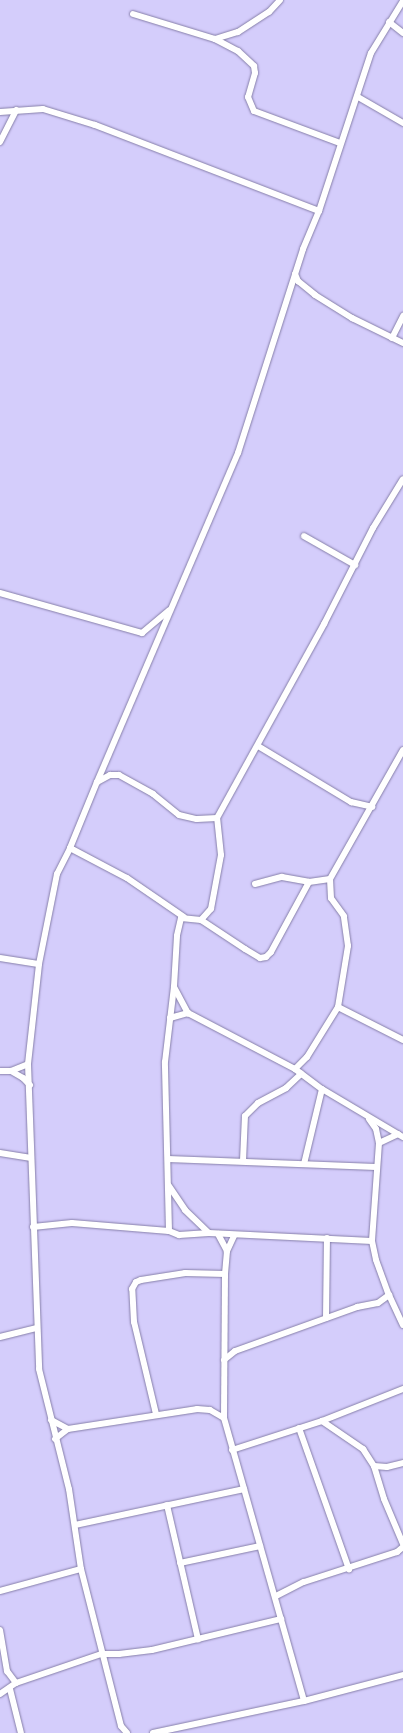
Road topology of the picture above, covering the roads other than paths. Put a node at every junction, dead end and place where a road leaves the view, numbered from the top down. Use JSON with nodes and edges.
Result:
{"nodes":[{"id":1,"x":280,"y":0,"type":"edge"},
{"id":2,"x":403,"y":1,"type":"edge"},
{"id":3,"x":133,"y":14,"type":"dead end"},
{"id":4,"x":389,"y":22,"type":"junction"},
{"id":5,"x":403,"y":32,"type":"edge"},
{"id":6,"x":215,"y":39,"type":"junction"},
{"id":7,"x":358,"y":97,"type":"junction"},
{"id":8,"x":16,"y":110,"type":"junction"},
{"id":9,"x":0,"y":112,"type":"edge"},
{"id":10,"x":403,"y":123,"type":"edge"},
{"id":11,"x":0,"y":142,"type":"edge"},
{"id":12,"x":340,"y":143,"type":"junction"},
{"id":13,"x":319,"y":211,"type":"junction"},
{"id":14,"x":295,"y":274,"type":"junction"},
{"id":15,"x":403,"y":316,"type":"edge"},
{"id":16,"x":392,"y":338,"type":"junction"},
{"id":17,"x":403,"y":344,"type":"edge"},
{"id":18,"x":403,"y":478,"type":"edge"},
{"id":19,"x":304,"y":536,"type":"dead end"},
{"id":20,"x":354,"y":565,"type":"junction"},
{"id":21,"x":0,"y":593,"type":"edge"},
{"id":22,"x":172,"y":608,"type":"junction"},
{"id":23,"x":258,"y":746,"type":"junction"},
{"id":24,"x":403,"y":750,"type":"edge"},
{"id":25,"x":97,"y":782,"type":"junction"},
{"id":26,"x":372,"y":807,"type":"junction"},
{"id":27,"x":217,"y":818,"type":"junction"},
{"id":28,"x":70,"y":848,"type":"junction"},
{"id":29,"x":330,"y":879,"type":"junction"},
{"id":30,"x":309,"y":882,"type":"junction"},
{"id":31,"x":255,"y":884,"type":"dead end"},
{"id":32,"x":184,"y":917,"type":"junction"},
{"id":33,"x":201,"y":920,"type":"junction"},
{"id":34,"x":0,"y":958,"type":"edge"},
{"id":35,"x":39,"y":964,"type":"junction"},
{"id":36,"x":174,"y":987,"type":"junction"},
{"id":37,"x":338,"y":1007,"type":"junction"},
{"id":38,"x":188,"y":1013,"type":"junction"},
{"id":39,"x":170,"y":1018,"type":"junction"},
{"id":40,"x":403,"y":1040,"type":"edge"},
{"id":41,"x":28,"y":1064,"type":"junction"},
{"id":42,"x":295,"y":1069,"type":"junction"},
{"id":43,"x":0,"y":1071,"type":"edge"},
{"id":44,"x":11,"y":1071,"type":"junction"},
{"id":45,"x":301,"y":1074,"type":"junction"},
{"id":46,"x":30,"y":1085,"type":"junction"},
{"id":47,"x":322,"y":1089,"type":"junction"},
{"id":48,"x":369,"y":1118,"type":"junction"},
{"id":49,"x":400,"y":1135,"type":"edge"},
{"id":50,"x":379,"y":1143,"type":"junction"},
{"id":51,"x":0,"y":1153,"type":"edge"},
{"id":52,"x":30,"y":1158,"type":"junction"},
{"id":53,"x":168,"y":1158,"type":"junction"},
{"id":54,"x":243,"y":1161,"type":"junction"},
{"id":55,"x":304,"y":1164,"type":"junction"},
{"id":56,"x":376,"y":1167,"type":"junction"},
{"id":57,"x":169,"y":1186,"type":"junction"},
{"id":58,"x":33,"y":1228,"type":"junction"},
{"id":59,"x":169,"y":1231,"type":"junction"},
{"id":60,"x":209,"y":1234,"type":"junction"},
{"id":61,"x":218,"y":1234,"type":"junction"},
{"id":62,"x":234,"y":1236,"type":"junction"},
{"id":63,"x":327,"y":1238,"type":"junction"},
{"id":64,"x":372,"y":1241,"type":"junction"},
{"id":65,"x":227,"y":1251,"type":"junction"},
{"id":66,"x":225,"y":1274,"type":"junction"},
{"id":67,"x":389,"y":1295,"type":"junction"},
{"id":68,"x":326,"y":1318,"type":"junction"},
{"id":69,"x":403,"y":1325,"type":"edge"},
{"id":70,"x":36,"y":1328,"type":"junction"},
{"id":71,"x":0,"y":1337,"type":"edge"},
{"id":72,"x":224,"y":1343,"type":"junction"},
{"id":73,"x":235,"y":1351,"type":"junction"},
{"id":74,"x":224,"y":1360,"type":"junction"},
{"id":75,"x":403,"y":1389,"type":"edge"},
{"id":76,"x":156,"y":1414,"type":"junction"},
{"id":77,"x":224,"y":1418,"type":"junction"},
{"id":78,"x":51,"y":1420,"type":"junction"},
{"id":79,"x":322,"y":1421,"type":"junction"},
{"id":80,"x":299,"y":1428,"type":"junction"},
{"id":81,"x":68,"y":1429,"type":"junction"},
{"id":82,"x":55,"y":1439,"type":"junction"},
{"id":83,"x":232,"y":1450,"type":"junction"},
{"id":84,"x":403,"y":1463,"type":"edge"},
{"id":85,"x":374,"y":1466,"type":"junction"},
{"id":86,"x":244,"y":1489,"type":"junction"},
{"id":87,"x":167,"y":1505,"type":"junction"},
{"id":88,"x":75,"y":1526,"type":"junction"},
{"id":89,"x":403,"y":1544,"type":"edge"},
{"id":90,"x":260,"y":1546,"type":"junction"},
{"id":91,"x":403,"y":1547,"type":"edge"},
{"id":92,"x":180,"y":1562,"type":"junction"},
{"id":93,"x":81,"y":1569,"type":"junction"},
{"id":94,"x":349,"y":1569,"type":"junction"},
{"id":95,"x":0,"y":1591,"type":"edge"},
{"id":96,"x":276,"y":1596,"type":"junction"},
{"id":97,"x":281,"y":1619,"type":"junction"},
{"id":98,"x":0,"y":1630,"type":"edge"},
{"id":99,"x":198,"y":1639,"type":"junction"},
{"id":100,"x":101,"y":1654,"type":"junction"},
{"id":101,"x":403,"y":1675,"type":"edge"},
{"id":102,"x":16,"y":1683,"type":"junction"},
{"id":103,"x":10,"y":1689,"type":"junction"},
{"id":104,"x":0,"y":1694,"type":"edge"},
{"id":105,"x":304,"y":1701,"type":"junction"},
{"id":106,"x":21,"y":1733,"type":"edge"},
{"id":107,"x":127,"y":1733,"type":"edge"},
{"id":108,"x":153,"y":1733,"type":"edge"}],
"edges":[{"from":1,"to":6,"type":"street"},
{"from":2,"to":4,"type":"street"},
{"from":3,"to":6,"type":"street"},
{"from":4,"to":5,"type":"street"},
{"from":4,"to":7,"type":"street"},
{"from":6,"to":12,"type":"street"},
{"from":7,"to":10,"type":"street"},
{"from":7,"to":12,"type":"street"},
{"from":8,"to":9,"type":"street"},
{"from":8,"to":11,"type":"street"},
{"from":8,"to":13,"type":"street"},
{"from":12,"to":13,"type":"street"},
{"from":13,"to":14,"type":"street"},
{"from":14,"to":16,"type":"street"},
{"from":14,"to":22,"type":"street"},
{"from":15,"to":16,"type":"street"},
{"from":16,"to":17,"type":"street"},
{"from":18,"to":20,"type":"street"},
{"from":19,"to":20,"type":"street"},
{"from":20,"to":23,"type":"street"},
{"from":21,"to":22,"type":"street"},
{"from":22,"to":25,"type":"street"},
{"from":23,"to":26,"type":"street"},
{"from":23,"to":27,"type":"street"},
{"from":24,"to":26,"type":"street"},
{"from":25,"to":27,"type":"street"},
{"from":25,"to":28,"type":"street"},
{"from":26,"to":29,"type":"street"},
{"from":27,"to":33,"type":"street"},
{"from":28,"to":32,"type":"street"},
{"from":28,"to":35,"type":"street"},
{"from":29,"to":30,"type":"street"},
{"from":29,"to":37,"type":"street"},
{"from":30,"to":31,"type":"street"},
{"from":30,"to":33,"type":"street"},
{"from":32,"to":33,"type":"street"},
{"from":32,"to":36,"type":"street"},
{"from":34,"to":35,"type":"street"},
{"from":35,"to":41,"type":"street"},
{"from":36,"to":38,"type":"street"},
{"from":36,"to":39,"type":"street"},
{"from":37,"to":40,"type":"street"},
{"from":37,"to":42,"type":"street"},
{"from":38,"to":39,"type":"street"},
{"from":38,"to":42,"type":"street"},
{"from":39,"to":53,"type":"street"},
{"from":41,"to":44,"type":"street"},
{"from":41,"to":46,"type":"street"},
{"from":42,"to":45,"type":"street"},
{"from":43,"to":44,"type":"street"},
{"from":44,"to":46,"type":"street"},
{"from":45,"to":47,"type":"street"},
{"from":45,"to":54,"type":"street"},
{"from":46,"to":52,"type":"street"},
{"from":47,"to":48,"type":"street"},
{"from":47,"to":55,"type":"street"},
{"from":48,"to":49,"type":"street"},
{"from":48,"to":50,"type":"street"},
{"from":49,"to":50,"type":"street"},
{"from":50,"to":56,"type":"street"},
{"from":51,"to":52,"type":"street"},
{"from":52,"to":58,"type":"street"},
{"from":53,"to":54,"type":"street"},
{"from":53,"to":57,"type":"street"},
{"from":54,"to":55,"type":"street"},
{"from":55,"to":56,"type":"street"},
{"from":56,"to":64,"type":"street"},
{"from":57,"to":59,"type":"street"},
{"from":57,"to":60,"type":"street"},
{"from":58,"to":59,"type":"street"},
{"from":58,"to":70,"type":"street"},
{"from":59,"to":60,"type":"street"},
{"from":60,"to":61,"type":"street"},
{"from":61,"to":62,"type":"street"},
{"from":61,"to":65,"type":"street"},
{"from":62,"to":63,"type":"street"},
{"from":62,"to":65,"type":"street"},
{"from":63,"to":64,"type":"street"},
{"from":63,"to":68,"type":"street"},
{"from":64,"to":67,"type":"street"},
{"from":65,"to":66,"type":"street"},
{"from":66,"to":72,"type":"street"},
{"from":66,"to":76,"type":"street"},
{"from":67,"to":68,"type":"street"},
{"from":67,"to":69,"type":"street"},
{"from":68,"to":73,"type":"street"},
{"from":70,"to":71,"type":"street"},
{"from":70,"to":78,"type":"street"},
{"from":72,"to":73,"type":"street"},
{"from":72,"to":74,"type":"street"},
{"from":73,"to":74,"type":"street"},
{"from":74,"to":77,"type":"street"},
{"from":75,"to":79,"type":"street"},
{"from":76,"to":77,"type":"street"},
{"from":76,"to":81,"type":"street"},
{"from":77,"to":83,"type":"street"},
{"from":78,"to":81,"type":"street"},
{"from":78,"to":82,"type":"street"},
{"from":79,"to":80,"type":"street"},
{"from":79,"to":85,"type":"street"},
{"from":80,"to":83,"type":"street"},
{"from":80,"to":94,"type":"street"},
{"from":81,"to":82,"type":"street"},
{"from":82,"to":88,"type":"street"},
{"from":83,"to":86,"type":"street"},
{"from":84,"to":85,"type":"street"},
{"from":85,"to":89,"type":"street"},
{"from":86,"to":87,"type":"street"},
{"from":86,"to":90,"type":"street"},
{"from":87,"to":88,"type":"street"},
{"from":87,"to":92,"type":"street"},
{"from":88,"to":93,"type":"street"},
{"from":90,"to":92,"type":"street"},
{"from":90,"to":96,"type":"street"},
{"from":91,"to":94,"type":"street"},
{"from":92,"to":99,"type":"street"},
{"from":93,"to":95,"type":"street"},
{"from":93,"to":100,"type":"street"},
{"from":94,"to":96,"type":"street"},
{"from":96,"to":97,"type":"street"},
{"from":97,"to":99,"type":"street"},
{"from":97,"to":105,"type":"street"},
{"from":98,"to":102,"type":"street"},
{"from":99,"to":100,"type":"street"},
{"from":100,"to":102,"type":"street"},
{"from":100,"to":107,"type":"street"},
{"from":101,"to":105,"type":"street"},
{"from":102,"to":103,"type":"street"},
{"from":103,"to":104,"type":"street"},
{"from":103,"to":106,"type":"street"},
{"from":105,"to":108,"type":"street"}]}
